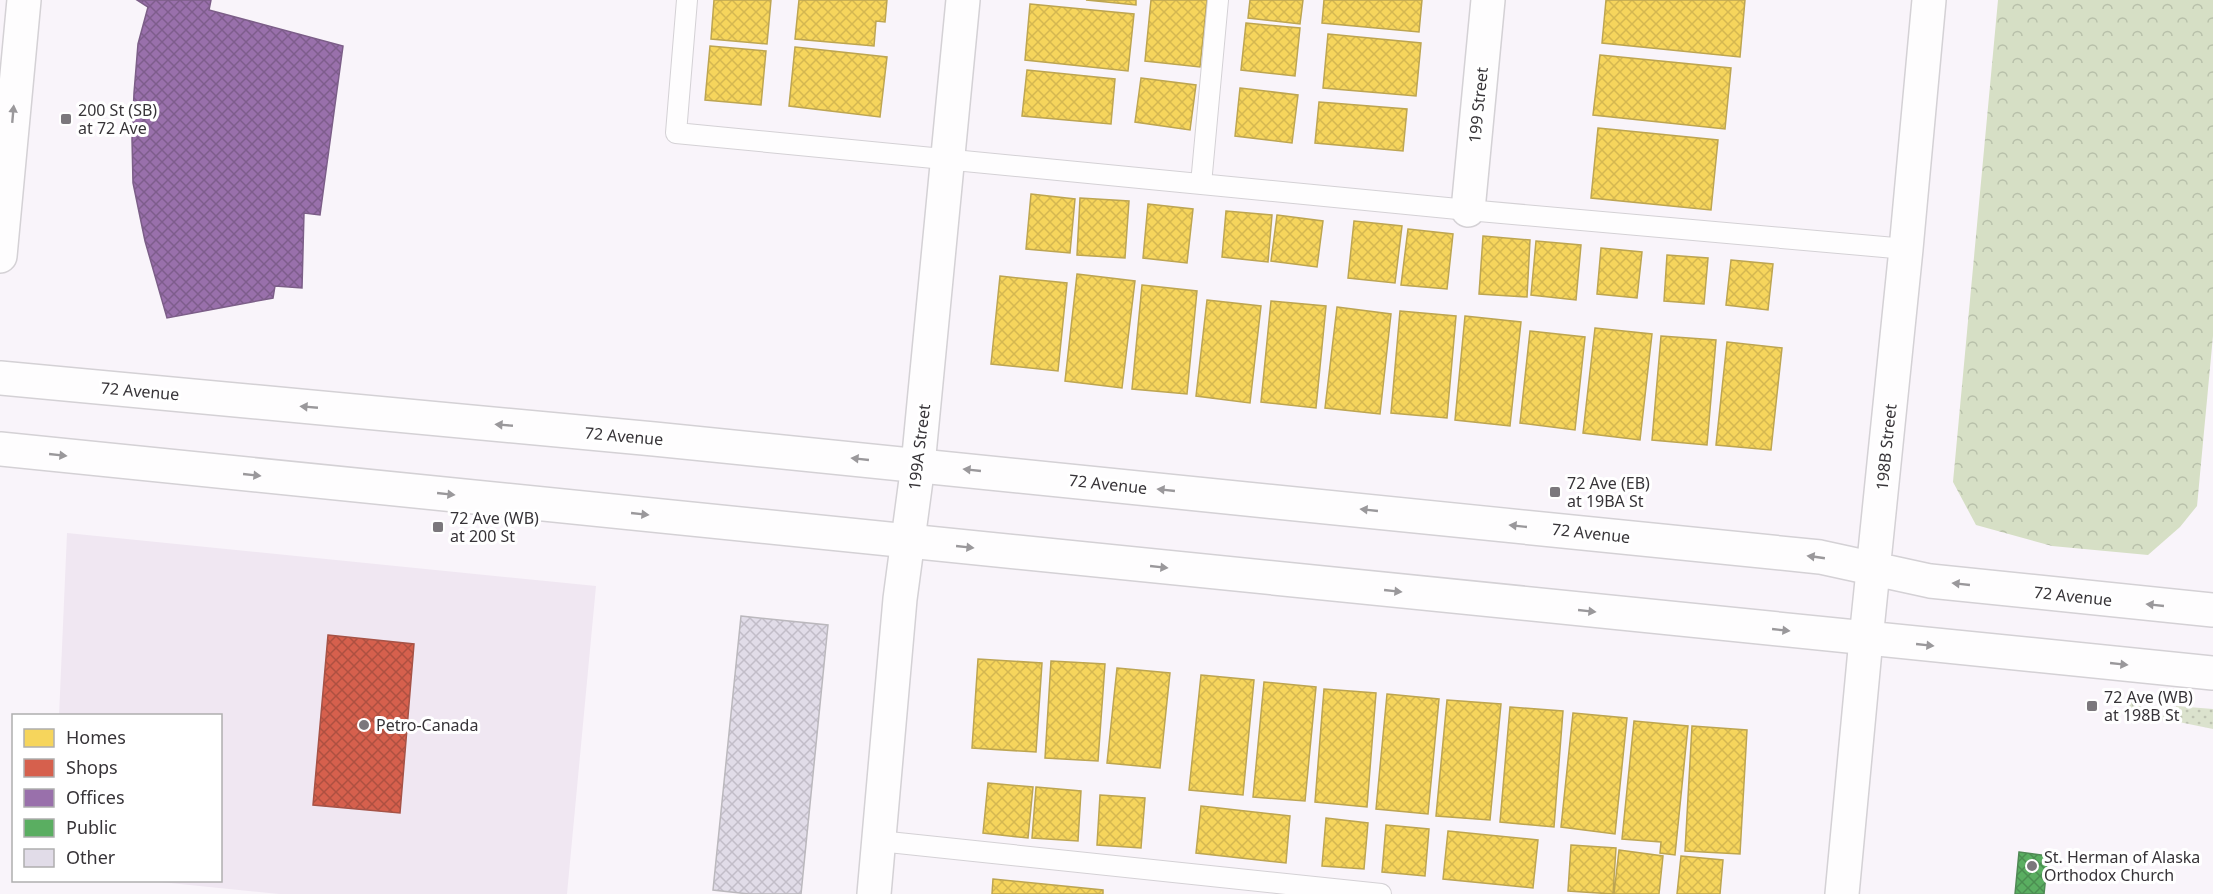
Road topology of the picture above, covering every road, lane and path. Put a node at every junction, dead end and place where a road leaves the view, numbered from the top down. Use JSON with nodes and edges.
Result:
{"nodes":[{"id":1,"x":24,"y":0,"type":"edge"},
{"id":2,"x":687,"y":0,"type":"edge"},
{"id":3,"x":963,"y":0,"type":"edge"},
{"id":4,"x":1218,"y":0,"type":"edge"},
{"id":5,"x":1488,"y":0,"type":"edge"},
{"id":6,"x":1929,"y":0,"type":"edge"},
{"id":7,"x":948,"y":159,"type":"junction"},
{"id":8,"x":1201,"y":184,"type":"junction"},
{"id":9,"x":1468,"y":210,"type":"junction"},
{"id":10,"x":1906,"y":249,"type":"junction"},
{"id":11,"x":0,"y":256,"type":"edge"},
{"id":12,"x":0,"y":378,"type":"edge"},
{"id":13,"x":0,"y":449,"type":"edge"},
{"id":14,"x":918,"y":465,"type":"junction"},
{"id":15,"x":907,"y":541,"type":"junction"},
{"id":16,"x":1874,"y":569,"type":"junction"},
{"id":17,"x":2213,"y":609,"type":"edge"},
{"id":18,"x":1866,"y":639,"type":"junction"},
{"id":19,"x":2213,"y":673,"type":"edge"},
{"id":20,"x":879,"y":841,"type":"junction"},
{"id":21,"x":874,"y":894,"type":"edge"},
{"id":22,"x":1380,"y":894,"type":"edge"},
{"id":23,"x":1842,"y":894,"type":"edge"}],
"edges":[{"from":11,"to":1,"type":"main road","one_way":true},
{"from":2,"to":7,"type":"lane"},
{"from":3,"to":7,"type":"main road","name":"199A Street"},
{"from":4,"to":8,"type":"lane"},
{"from":5,"to":9,"type":"main road","name":"199 Street"},
{"from":6,"to":10,"type":"main road","name":"198B Street"},
{"from":7,"to":8,"type":"lane"},
{"from":7,"to":14,"type":"main road","name":"199A Street"},
{"from":8,"to":9,"type":"lane"},
{"from":9,"to":10,"type":"lane"},
{"from":10,"to":16,"type":"main road","name":"198B Street"},
{"from":14,"to":12,"type":"main road","name":"72 Avenue","one_way":true},
{"from":13,"to":15,"type":"main road","one_way":true},
{"from":14,"to":15,"type":"main road","name":"199A Street"},
{"from":16,"to":14,"type":"main road","name":"72 Avenue","one_way":true},
{"from":15,"to":18,"type":"main road","one_way":true},
{"from":15,"to":20,"type":"main road","name":"199A Street"},
{"from":17,"to":16,"type":"main road","name":"72 Avenue","one_way":true},
{"from":16,"to":18,"type":"main road","name":"198B Street"},
{"from":18,"to":19,"type":"main road","one_way":true},
{"from":18,"to":23,"type":"main road","name":"198B Street"},
{"from":20,"to":21,"type":"main road","name":"199A Street"},
{"from":20,"to":22,"type":"lane"}]}
